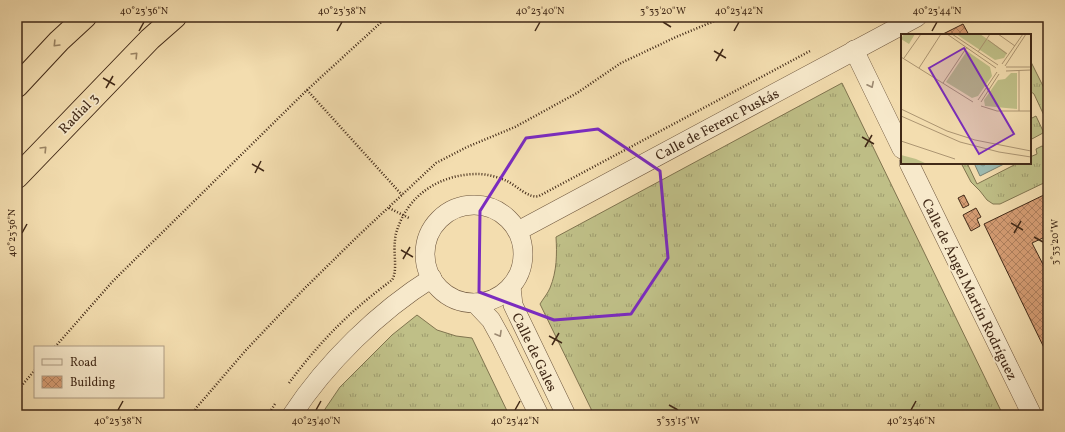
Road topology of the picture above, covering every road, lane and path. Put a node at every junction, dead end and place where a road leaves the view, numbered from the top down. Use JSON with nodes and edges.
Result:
{"nodes":[{"id":1,"x":85,"y":17,"type":"edge"},
{"id":2,"x":175,"y":17,"type":"edge"},
{"id":3,"x":387,"y":17,"type":"edge"},
{"id":4,"x":724,"y":17,"type":"edge"},
{"id":5,"x":917,"y":17,"type":"edge"},
{"id":6,"x":854,"y":50,"type":"junction"},
{"id":7,"x":810,"y":51,"type":"dead end"},
{"id":8,"x":17,"y":86,"type":"edge"},
{"id":9,"x":307,"y":90,"type":"junction"},
{"id":10,"x":901,"y":147,"type":"edge"},
{"id":11,"x":909,"y":164,"type":"edge"},
{"id":12,"x":17,"y":177,"type":"edge"},
{"id":13,"x":402,"y":195,"type":"junction"},
{"id":14,"x":389,"y":208,"type":"junction"},
{"id":15,"x":404,"y":215,"type":"junction"},
{"id":16,"x":409,"y":218,"type":"dead end"},
{"id":17,"x":518,"y":231,"type":"junction"},
{"id":18,"x":432,"y":278,"type":"junction"},
{"id":19,"x":511,"y":287,"type":"junction"},
{"id":20,"x":475,"y":303,"type":"junction"},
{"id":21,"x":56,"y":346,"type":"edge"},
{"id":22,"x":34,"y":371,"type":"edge"},
{"id":23,"x":287,"y":386,"type":"dead end"},
{"id":24,"x":17,"y":391,"type":"edge"},
{"id":25,"x":279,"y":399,"type":"dead end"},
{"id":26,"x":192,"y":415,"type":"edge"},
{"id":27,"x":268,"y":415,"type":"edge"},
{"id":28,"x":292,"y":415,"type":"edge"},
{"id":29,"x":539,"y":415,"type":"edge"},
{"id":30,"x":566,"y":415,"type":"edge"},
{"id":31,"x":1032,"y":415,"type":"edge"}],
"edges":[{"from":1,"to":8,"type":"highway","one_way":true},
{"from":12,"to":2,"type":"highway","name":"Radial 3","one_way":true},
{"from":3,"to":9,"type":"path"},
{"from":4,"to":13,"type":"path"},
{"from":5,"to":6,"type":"street","name":"Calle de Ferenc Puskás"},
{"from":6,"to":10,"type":"street","one_way":true},
{"from":6,"to":17,"type":"street","name":"Calle de Ferenc Puskás"},
{"from":7,"to":15,"type":"path"},
{"from":9,"to":13,"type":"path"},
{"from":9,"to":21,"type":"path"},
{"from":11,"to":31,"type":"street","name":"Calle de Ángel Martín Rodríguez"},
{"from":13,"to":14,"type":"path"},
{"from":14,"to":15,"type":"path"},
{"from":14,"to":26,"type":"path"},
{"from":15,"to":16,"type":"path"},
{"from":15,"to":23,"type":"path"},
{"from":17,"to":18,"type":"street"},
{"from":17,"to":19,"type":"street"},
{"from":18,"to":20,"type":"street"},
{"from":18,"to":28,"type":"street"},
{"from":19,"to":20,"type":"street"},
{"from":19,"to":30,"type":"street","name":"Calle de Gales"},
{"from":20,"to":29,"type":"street","name":"Calle de Gales","one_way":true},
{"from":22,"to":24,"type":"path"},
{"from":25,"to":27,"type":"path"}]}
